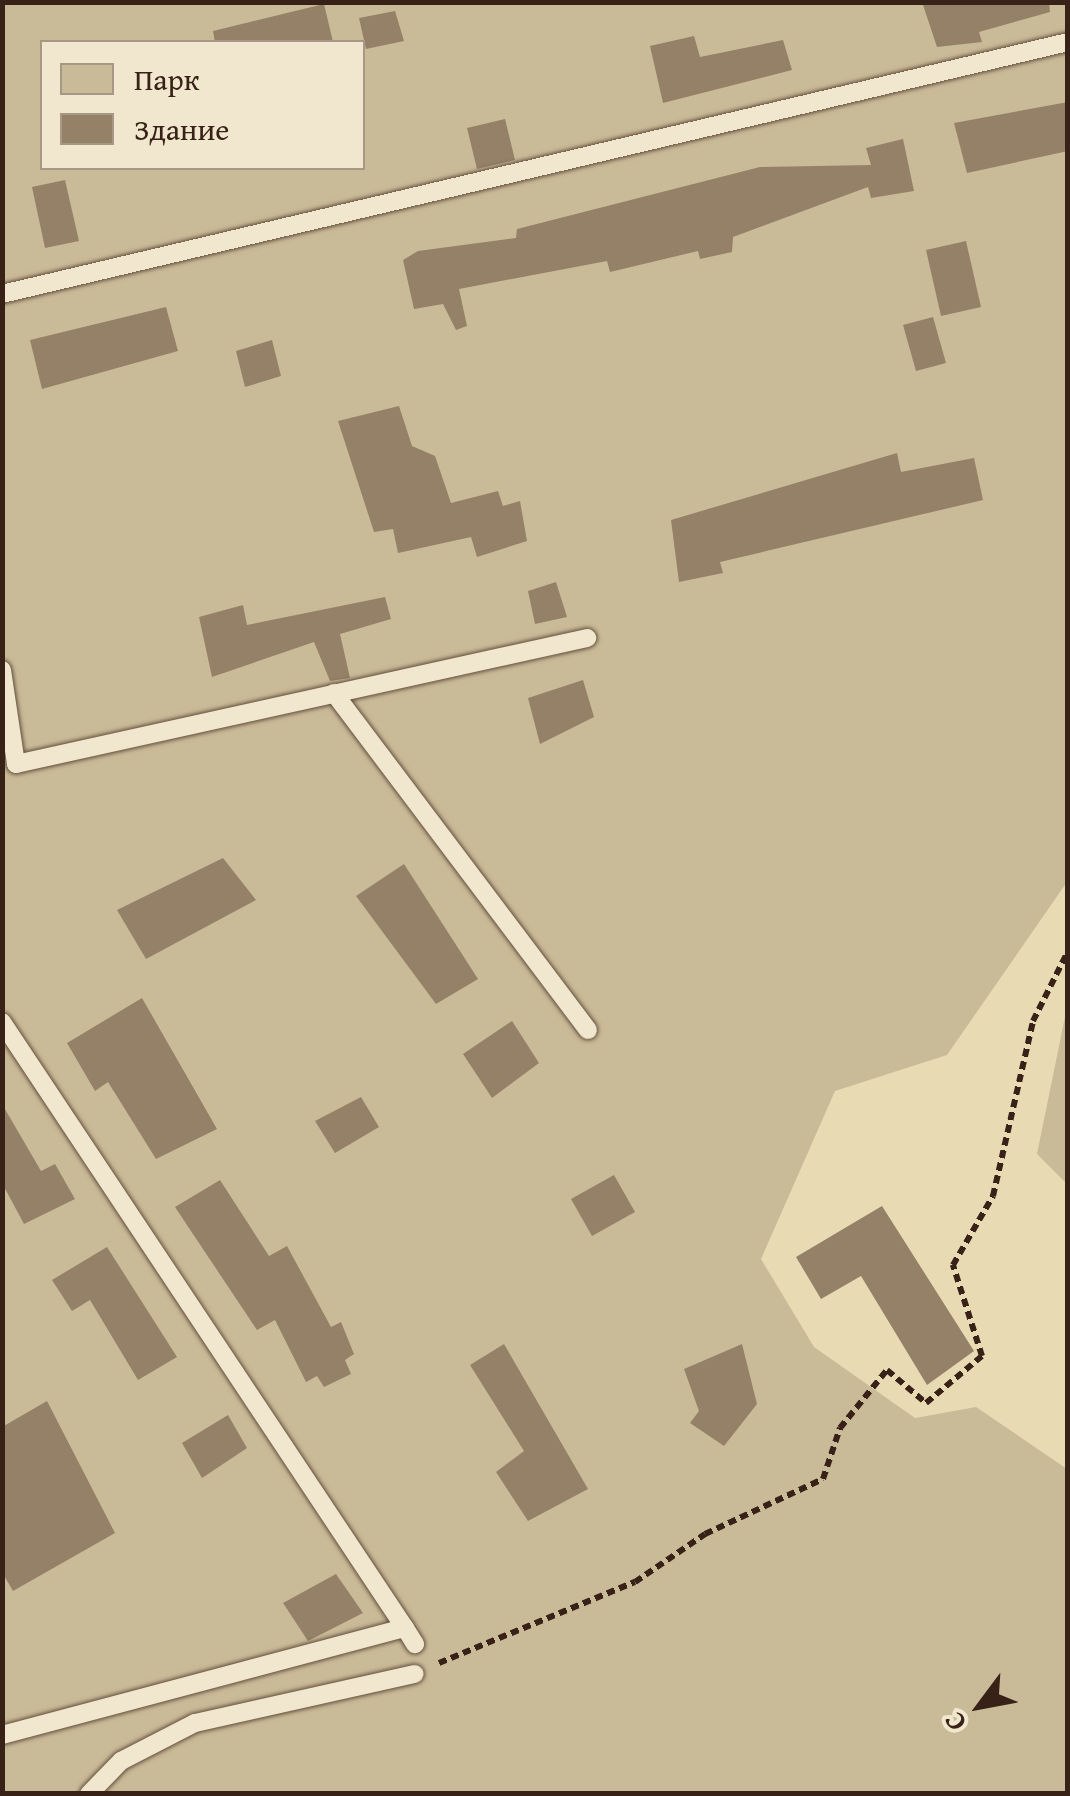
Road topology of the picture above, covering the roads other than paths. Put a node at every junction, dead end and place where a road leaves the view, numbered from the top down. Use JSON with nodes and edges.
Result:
{"nodes":[{"id":1,"x":1068,"y":42,"type":"edge"},
{"id":2,"x":2,"y":294,"type":"edge"},
{"id":3,"x":587,"y":638,"type":"dead end"},
{"id":4,"x":2,"y":670,"type":"edge"},
{"id":5,"x":334,"y":692,"type":"junction"},
{"id":6,"x":9,"y":770,"type":"edge"},
{"id":7,"x":2,"y":1022,"type":"edge"},
{"id":8,"x":588,"y":1030,"type":"dead end"},
{"id":9,"x":415,"y":1674,"type":"road end"},
{"id":10,"x":2,"y":1735,"type":"edge"},
{"id":11,"x":89,"y":1794,"type":"edge"}],
"edges":[{"from":1,"to":2,"type":"lane"},
{"from":3,"to":5,"type":"lane"},
{"from":4,"to":6,"type":"lane"},
{"from":5,"to":6,"type":"lane"},
{"from":5,"to":8,"type":"lane"},
{"from":7,"to":10,"type":"lane"},
{"from":9,"to":11,"type":"lane"}]}
